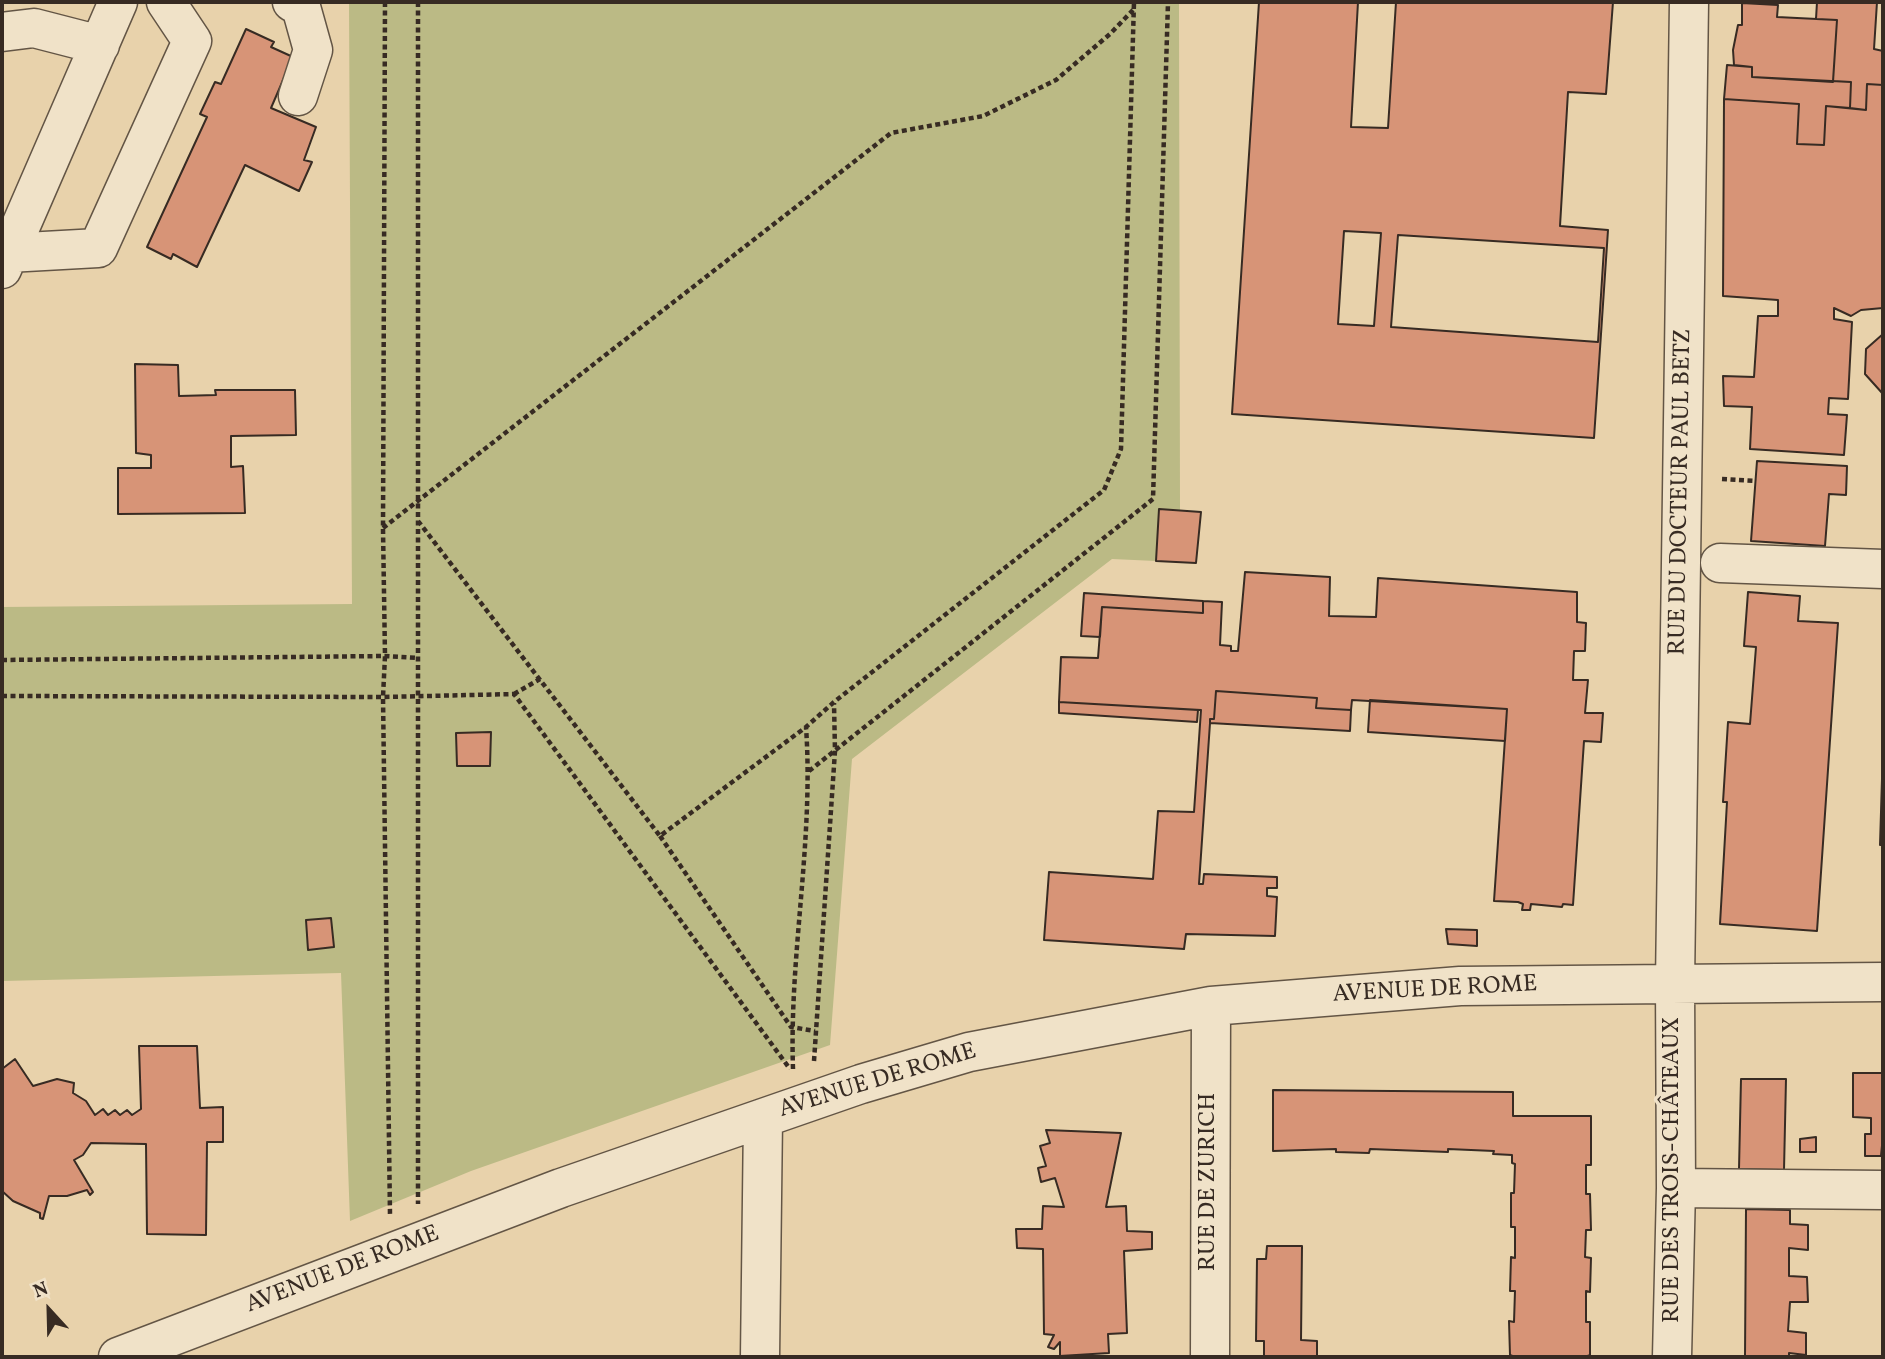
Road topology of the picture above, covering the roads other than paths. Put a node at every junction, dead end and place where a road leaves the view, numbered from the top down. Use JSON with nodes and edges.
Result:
{"nodes":[{"id":1,"x":118,"y":2,"type":"edge"},
{"id":2,"x":166,"y":2,"type":"edge"},
{"id":3,"x":292,"y":2,"type":"edge"},
{"id":4,"x":1689,"y":2,"type":"edge"},
{"id":5,"x":2,"y":32,"type":"edge"},
{"id":6,"x":100,"y":45,"type":"junction"},
{"id":7,"x":298,"y":96,"type":"dead end"},
{"id":8,"x":5,"y":261,"type":"edge"},
{"id":9,"x":1720,"y":563,"type":"dead end"},
{"id":10,"x":1883,"y":569,"type":"edge"},
{"id":11,"x":1675,"y":982,"type":"junction"},
{"id":12,"x":1883,"y":982,"type":"edge"},
{"id":13,"x":1210,"y":1006,"type":"junction"},
{"id":14,"x":763,"y":1118,"type":"junction"},
{"id":15,"x":1676,"y":1188,"type":"junction"},
{"id":16,"x":1883,"y":1190,"type":"edge"},
{"id":17,"x":118,"y":1357,"type":"edge"},
{"id":18,"x":760,"y":1357,"type":"edge"},
{"id":19,"x":1210,"y":1357,"type":"edge"},
{"id":20,"x":1672,"y":1357,"type":"edge"}],
"edges":[{"from":1,"to":6,"type":"street"},
{"from":2,"to":8,"type":"street"},
{"from":3,"to":7,"type":"street"},
{"from":4,"to":11,"type":"street","name":"RUE DU DOCTEUR PAUL BETZ"},
{"from":5,"to":6,"type":"street"},
{"from":6,"to":8,"type":"street"},
{"from":9,"to":10,"type":"street"},
{"from":11,"to":12,"type":"street","name":"AVENUE DE ROME"},
{"from":11,"to":13,"type":"street","name":"AVENUE DE ROME"},
{"from":11,"to":15,"type":"street","name":"RUE DES TROIS-CHÂTEAUX"},
{"from":13,"to":14,"type":"street","name":"AVENUE DE ROME"},
{"from":13,"to":19,"type":"street","name":"RUE DE ZURICH"},
{"from":14,"to":17,"type":"street","name":"AVENUE DE ROME"},
{"from":14,"to":18,"type":"street"},
{"from":15,"to":16,"type":"street"},
{"from":15,"to":20,"type":"street","name":"RUE DES TROIS-CHÂTEAUX"}]}
